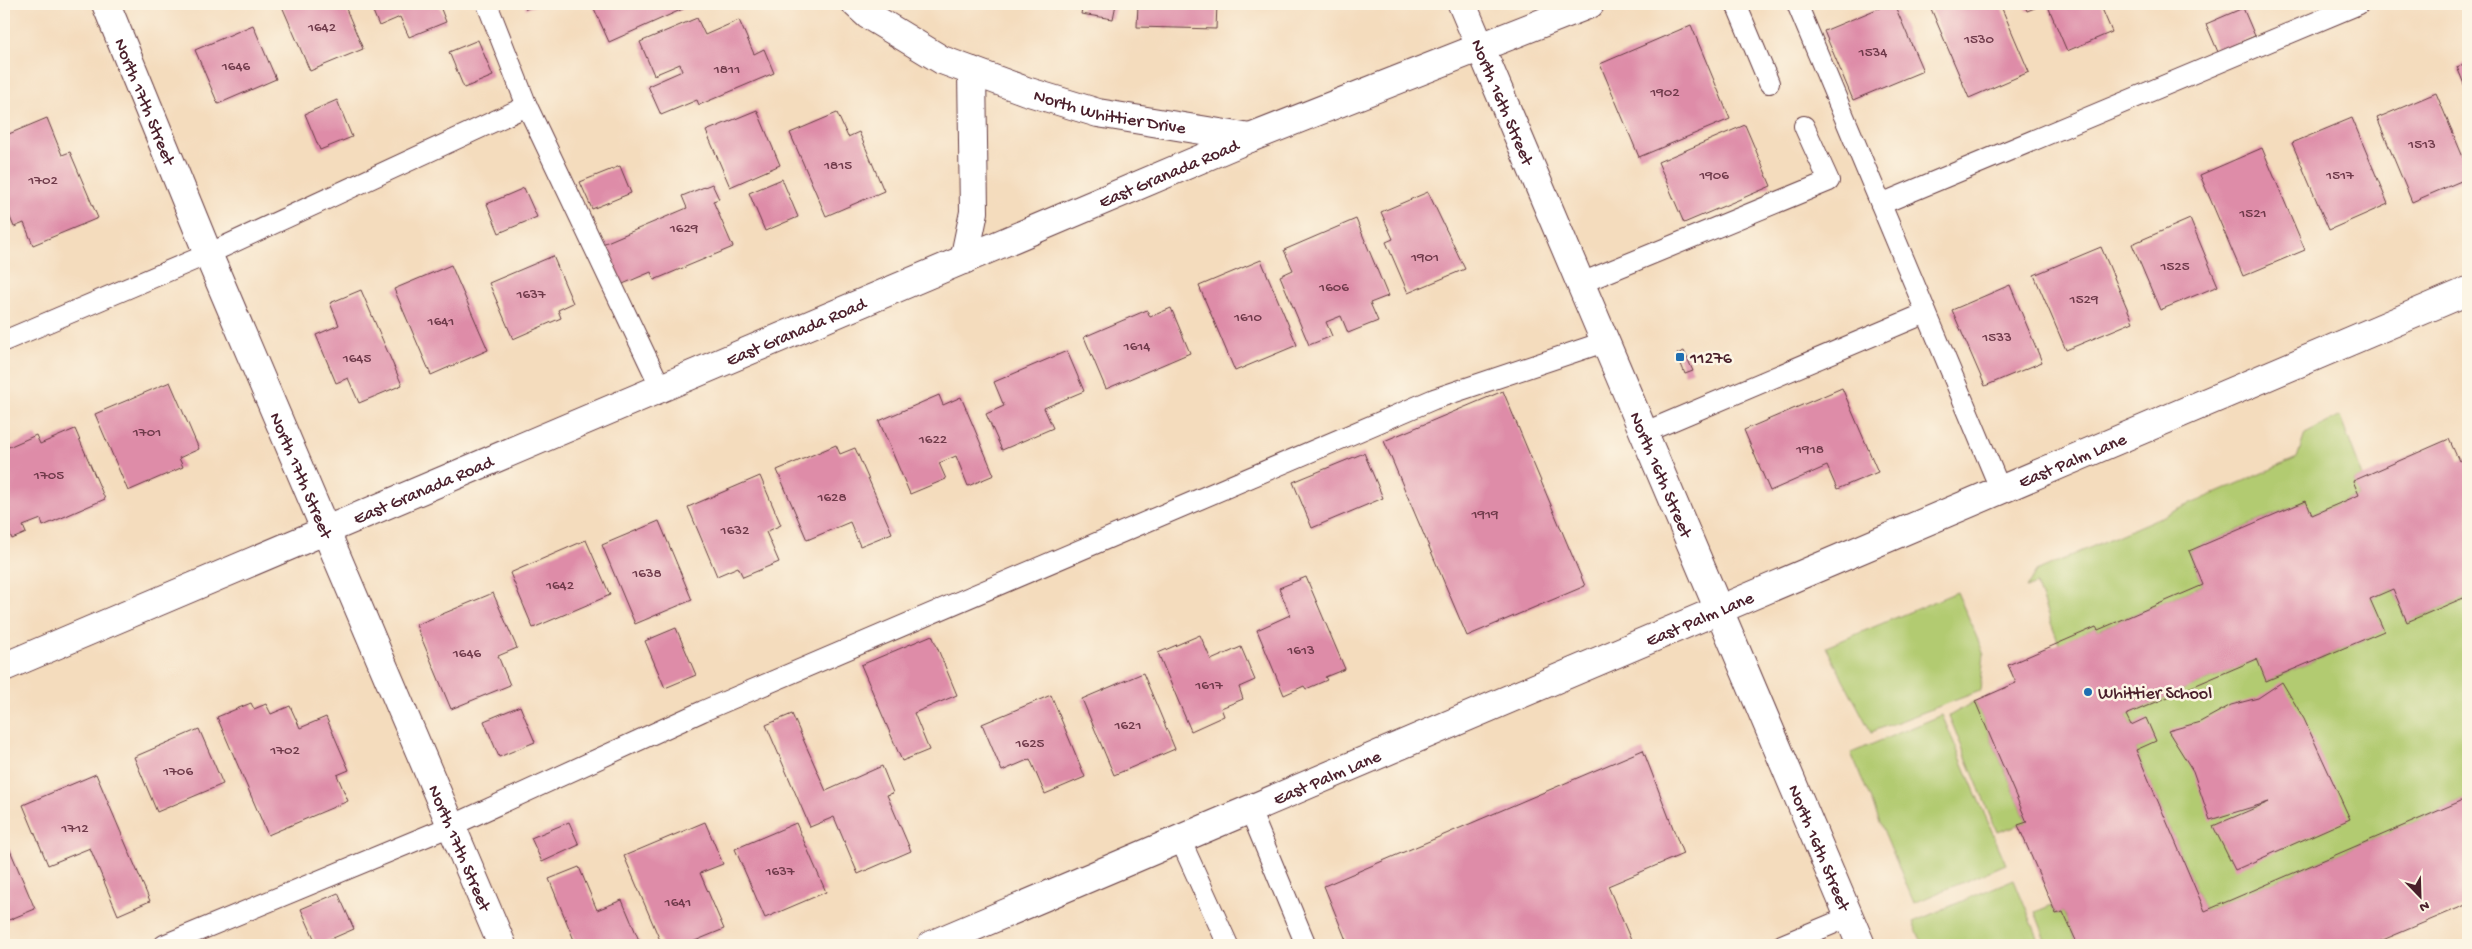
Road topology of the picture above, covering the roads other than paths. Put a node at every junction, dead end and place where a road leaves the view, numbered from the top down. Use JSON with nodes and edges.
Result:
{"nodes":[{"id":1,"x":106,"y":4,"type":"edge"},
{"id":2,"x":487,"y":4,"type":"edge"},
{"id":3,"x":856,"y":4,"type":"edge"},
{"id":4,"x":1462,"y":4,"type":"edge"},
{"id":5,"x":1590,"y":4,"type":"edge"},
{"id":6,"x":1736,"y":4,"type":"edge"},
{"id":7,"x":1797,"y":4,"type":"edge"},
{"id":8,"x":2359,"y":4,"type":"edge"},
{"id":9,"x":1480,"y":48,"type":"junction"},
{"id":10,"x":972,"y":71,"type":"junction"},
{"id":11,"x":1769,"y":83,"type":"dead end"},
{"id":12,"x":527,"y":106,"type":"junction"},
{"id":13,"x":1804,"y":126,"type":"dead end"},
{"id":14,"x":1250,"y":138,"type":"junction"},
{"id":15,"x":1881,"y":204,"type":"junction"},
{"id":16,"x":208,"y":254,"type":"junction"},
{"id":17,"x":964,"y":260,"type":"junction"},
{"id":18,"x":1579,"y":284,"type":"junction"},
{"id":19,"x":2468,"y":291,"type":"edge"},
{"id":20,"x":1926,"y":313,"type":"junction"},
{"id":21,"x":4,"y":341,"type":"edge"},
{"id":22,"x":1604,"y":342,"type":"junction"},
{"id":23,"x":661,"y":388,"type":"junction"},
{"id":24,"x":1643,"y":433,"type":"junction"},
{"id":25,"x":2001,"y":491,"type":"junction"},
{"id":26,"x":326,"y":530,"type":"junction"},
{"id":27,"x":1721,"y":610,"type":"junction"},
{"id":28,"x":4,"y":667,"type":"edge"},
{"id":29,"x":1250,"y":810,"type":"junction"},
{"id":30,"x":451,"y":826,"type":"junction"},
{"id":31,"x":1180,"y":839,"type":"junction"},
{"id":32,"x":1849,"y":917,"type":"junction"},
{"id":33,"x":164,"y":945,"type":"edge"},
{"id":34,"x":502,"y":945,"type":"edge"},
{"id":35,"x":931,"y":945,"type":"edge"},
{"id":36,"x":1228,"y":945,"type":"edge"},
{"id":37,"x":1306,"y":945,"type":"edge"},
{"id":38,"x":1782,"y":945,"type":"edge"},
{"id":39,"x":1861,"y":945,"type":"edge"}],
"edges":[{"from":1,"to":16,"type":"street","name":"North 17th Street"},
{"from":2,"to":12,"type":"lane"},
{"from":3,"to":10,"type":"street","name":"North Whittier Drive"},
{"from":4,"to":9,"type":"street","name":"North 16th Street"},
{"from":5,"to":9,"type":"street","name":"East Granada Road"},
{"from":6,"to":11,"type":"lane"},
{"from":7,"to":15,"type":"lane"},
{"from":8,"to":15,"type":"lane"},
{"from":9,"to":14,"type":"street","name":"East Granada Road"},
{"from":9,"to":18,"type":"street","name":"North 16th Street"},
{"from":10,"to":14,"type":"street","name":"North Whittier Drive"},
{"from":10,"to":17,"type":"street"},
{"from":12,"to":16,"type":"lane"},
{"from":12,"to":23,"type":"lane"},
{"from":13,"to":18,"type":"lane"},
{"from":14,"to":17,"type":"street","name":"East Granada Road"},
{"from":15,"to":20,"type":"lane"},
{"from":16,"to":21,"type":"lane"},
{"from":16,"to":26,"type":"street","name":"North 17th Street"},
{"from":17,"to":23,"type":"street","name":"East Granada Road"},
{"from":18,"to":22,"type":"street","name":"North 16th Street"},
{"from":19,"to":25,"type":"street","name":"East Palm Lane"},
{"from":20,"to":24,"type":"lane"},
{"from":20,"to":25,"type":"lane"},
{"from":22,"to":24,"type":"street","name":"North 16th Street"},
{"from":22,"to":30,"type":"lane"},
{"from":23,"to":26,"type":"street","name":"East Granada Road"},
{"from":24,"to":27,"type":"street","name":"North 16th Street"},
{"from":25,"to":27,"type":"street","name":"East Palm Lane"},
{"from":26,"to":28,"type":"street","name":"East Granada Road"},
{"from":26,"to":30,"type":"street","name":"North 17th Street"},
{"from":27,"to":29,"type":"street","name":"East Palm Lane"},
{"from":27,"to":32,"type":"street","name":"North 16th Street"},
{"from":29,"to":31,"type":"street","name":"East Palm Lane"},
{"from":29,"to":37,"type":"lane"},
{"from":30,"to":33,"type":"lane"},
{"from":30,"to":34,"type":"street","name":"North 17th Street"},
{"from":31,"to":35,"type":"street","name":"East Palm Lane"},
{"from":31,"to":36,"type":"lane"},
{"from":32,"to":38,"type":"lane"},
{"from":32,"to":39,"type":"street","name":"North 16th Street"}]}
